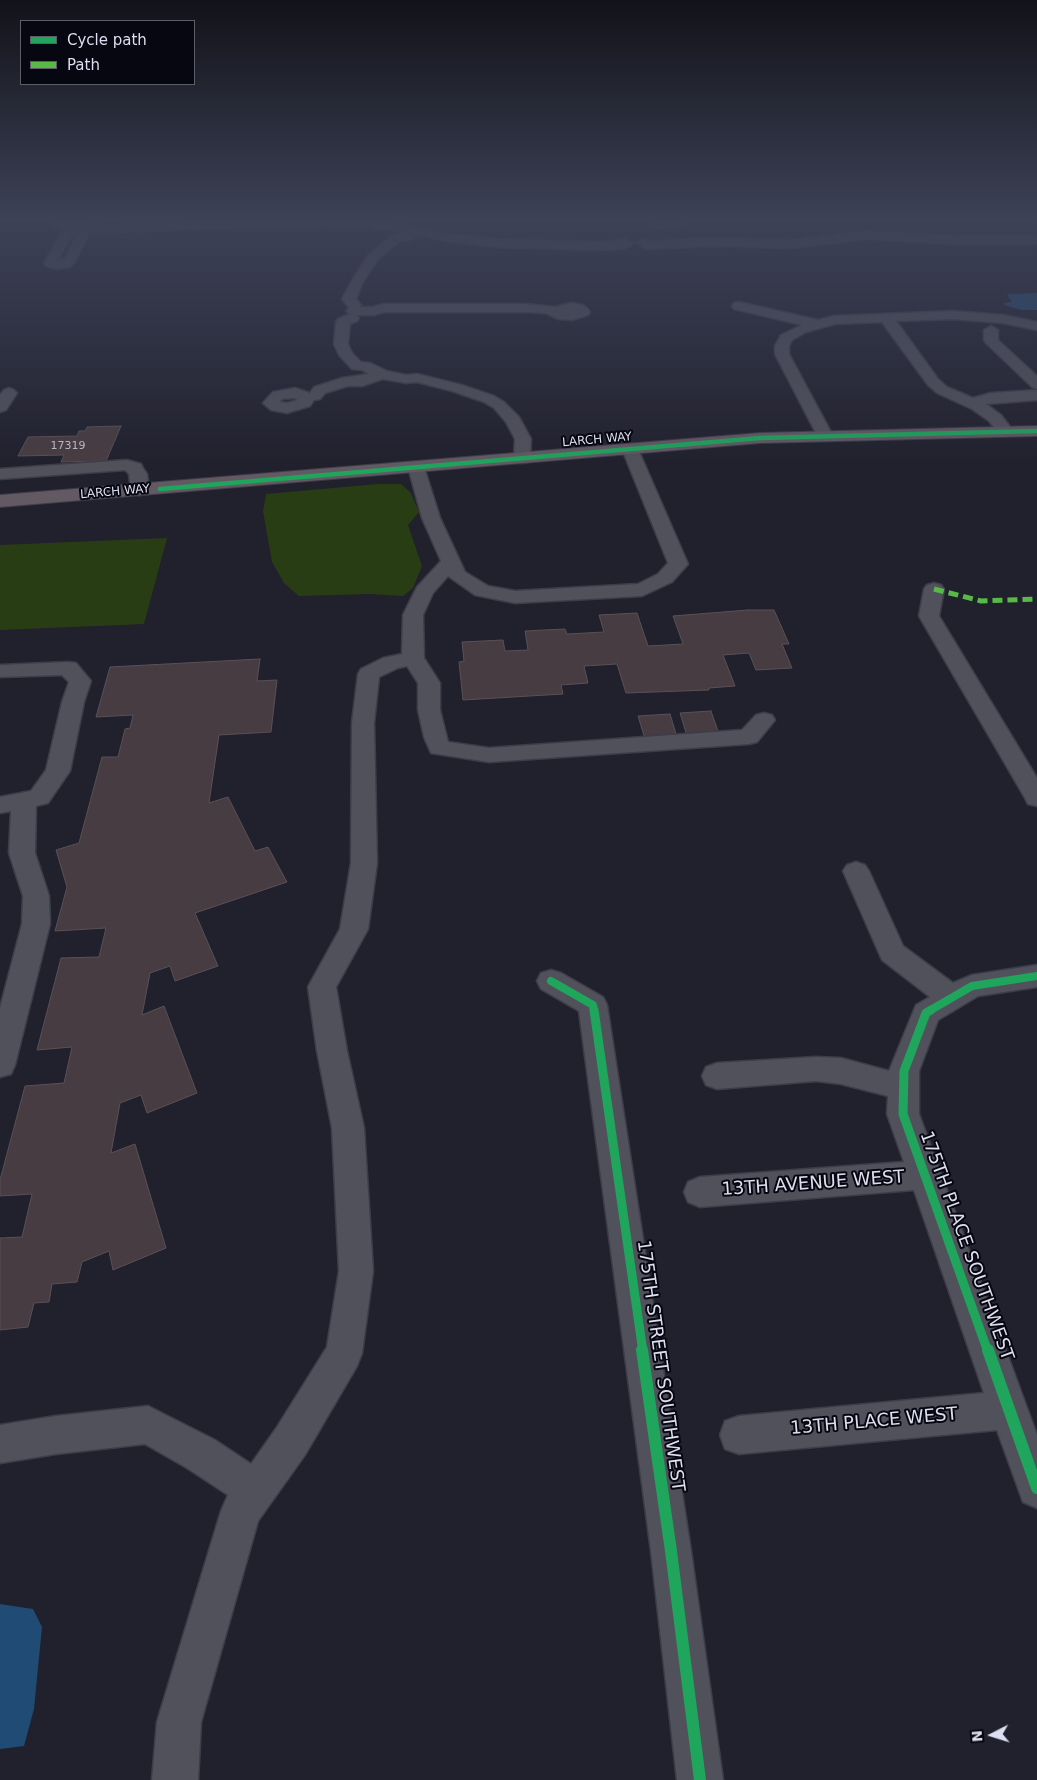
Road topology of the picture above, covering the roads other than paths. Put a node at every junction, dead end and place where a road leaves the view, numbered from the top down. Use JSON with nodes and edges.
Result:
{"nodes":[{"id":1,"x":358,"y":304,"type":"joint"},
{"id":2,"x":739,"y":306,"type":"dead end"},
{"id":3,"x":555,"y":312,"type":"dead end"},
{"id":4,"x":886,"y":318,"type":"junction"},
{"id":5,"x":817,"y":324,"type":"junction"},
{"id":6,"x":1037,"y":326,"type":"edge"},
{"id":7,"x":991,"y":330,"type":"dead end"},
{"id":8,"x":364,"y":374,"type":"junction"},
{"id":9,"x":406,"y":379,"type":"junction"},
{"id":10,"x":1037,"y":384,"type":"edge"},
{"id":11,"x":9,"y":393,"type":"dead end"},
{"id":12,"x":1037,"y":395,"type":"edge"},
{"id":13,"x":310,"y":396,"type":"dead end"},
{"id":14,"x":972,"y":403,"type":"junction"},
{"id":15,"x":0,"y":407,"type":"edge"},
{"id":16,"x":497,"y":424,"type":"dead end"},
{"id":17,"x":1037,"y":431,"type":"edge"},
{"id":18,"x":1006,"y":432,"type":"junction"},
{"id":19,"x":825,"y":436,"type":"junction"},
{"id":20,"x":506,"y":441,"type":"dead end"},
{"id":21,"x":630,"y":449,"type":"junction"},
{"id":22,"x":522,"y":458,"type":"junction"},
{"id":23,"x":416,"y":467,"type":"junction"},
{"id":24,"x":0,"y":474,"type":"edge"},
{"id":25,"x":140,"y":490,"type":"junction"},
{"id":26,"x":0,"y":501,"type":"edge"},
{"id":27,"x":450,"y":562,"type":"junction"},
{"id":28,"x":934,"y":589,"type":"dead end"},
{"id":29,"x":413,"y":658,"type":"junction"},
{"id":30,"x":0,"y":671,"type":"edge"},
{"id":31,"x":764,"y":720,"type":"dead end"},
{"id":32,"x":1037,"y":798,"type":"edge"},
{"id":33,"x":12,"y":802,"type":"edge"},
{"id":34,"x":856,"y":871,"type":"dead end"},
{"id":35,"x":1037,"y":976,"type":"edge"},
{"id":36,"x":551,"y":981,"type":"dead end"},
{"id":37,"x":939,"y":1005,"type":"junction"},
{"id":38,"x":0,"y":1065,"type":"edge"},
{"id":39,"x":717,"y":1076,"type":"dead end"},
{"id":40,"x":904,"y":1088,"type":"junction"},
{"id":41,"x":925,"y":1175,"type":"junction"},
{"id":42,"x":700,"y":1192,"type":"dead end"},
{"id":43,"x":1009,"y":1410,"type":"junction"},
{"id":44,"x":739,"y":1435,"type":"dead end"},
{"id":45,"x":0,"y":1444,"type":"edge"},
{"id":46,"x":1037,"y":1488,"type":"edge"},
{"id":47,"x":256,"y":1490,"type":"junction"},
{"id":48,"x":175,"y":1780,"type":"edge"},
{"id":49,"x":700,"y":1780,"type":"edge"}],
"edges":[{"from":1,"to":3,"type":"street"},
{"from":1,"to":8,"type":"street"},
{"from":2,"to":5,"type":"street"},
{"from":4,"to":5,"type":"street"},
{"from":4,"to":6,"type":"street"},
{"from":4,"to":14,"type":"street"},
{"from":5,"to":19,"type":"street"},
{"from":7,"to":10,"type":"street"},
{"from":8,"to":9,"type":"street"},
{"from":8,"to":13,"type":"street"},
{"from":9,"to":16,"type":"street"},
{"from":9,"to":22,"type":"street"},
{"from":11,"to":15,"type":"street"},
{"from":12,"to":14,"type":"street"},
{"from":14,"to":18,"type":"street"},
{"from":17,"to":18,"type":"main road","name":"LARCH WAY"},
{"from":18,"to":19,"type":"main road","name":"LARCH WAY"},
{"from":19,"to":21,"type":"main road","name":"LARCH WAY"},
{"from":20,"to":22,"type":"street"},
{"from":21,"to":22,"type":"main road","name":"LARCH WAY"},
{"from":21,"to":27,"type":"street"},
{"from":22,"to":23,"type":"main road","name":"LARCH WAY"},
{"from":23,"to":25,"type":"main road","name":"LARCH WAY"},
{"from":23,"to":27,"type":"street"},
{"from":24,"to":25,"type":"street"},
{"from":25,"to":26,"type":"main road","name":"LARCH WAY"},
{"from":27,"to":29,"type":"street"},
{"from":28,"to":32,"type":"street"},
{"from":29,"to":31,"type":"street"},
{"from":29,"to":47,"type":"street"},
{"from":30,"to":33,"type":"street"},
{"from":33,"to":38,"type":"street"},
{"from":34,"to":37,"type":"street"},
{"from":35,"to":37,"type":"street"},
{"from":36,"to":49,"type":"street","name":"175TH STREET SOUTHWEST"},
{"from":37,"to":40,"type":"street","name":"175TH PLACE SOUTHWEST"},
{"from":39,"to":40,"type":"street"},
{"from":40,"to":41,"type":"street","name":"175TH PLACE SOUTHWEST"},
{"from":41,"to":42,"type":"street","name":"13TH AVENUE WEST"},
{"from":41,"to":43,"type":"street","name":"175TH PLACE SOUTHWEST"},
{"from":43,"to":44,"type":"street","name":"13TH PLACE WEST"},
{"from":43,"to":46,"type":"street","name":"175TH PLACE SOUTHWEST"},
{"from":45,"to":47,"type":"street"},
{"from":47,"to":48,"type":"street"}]}
